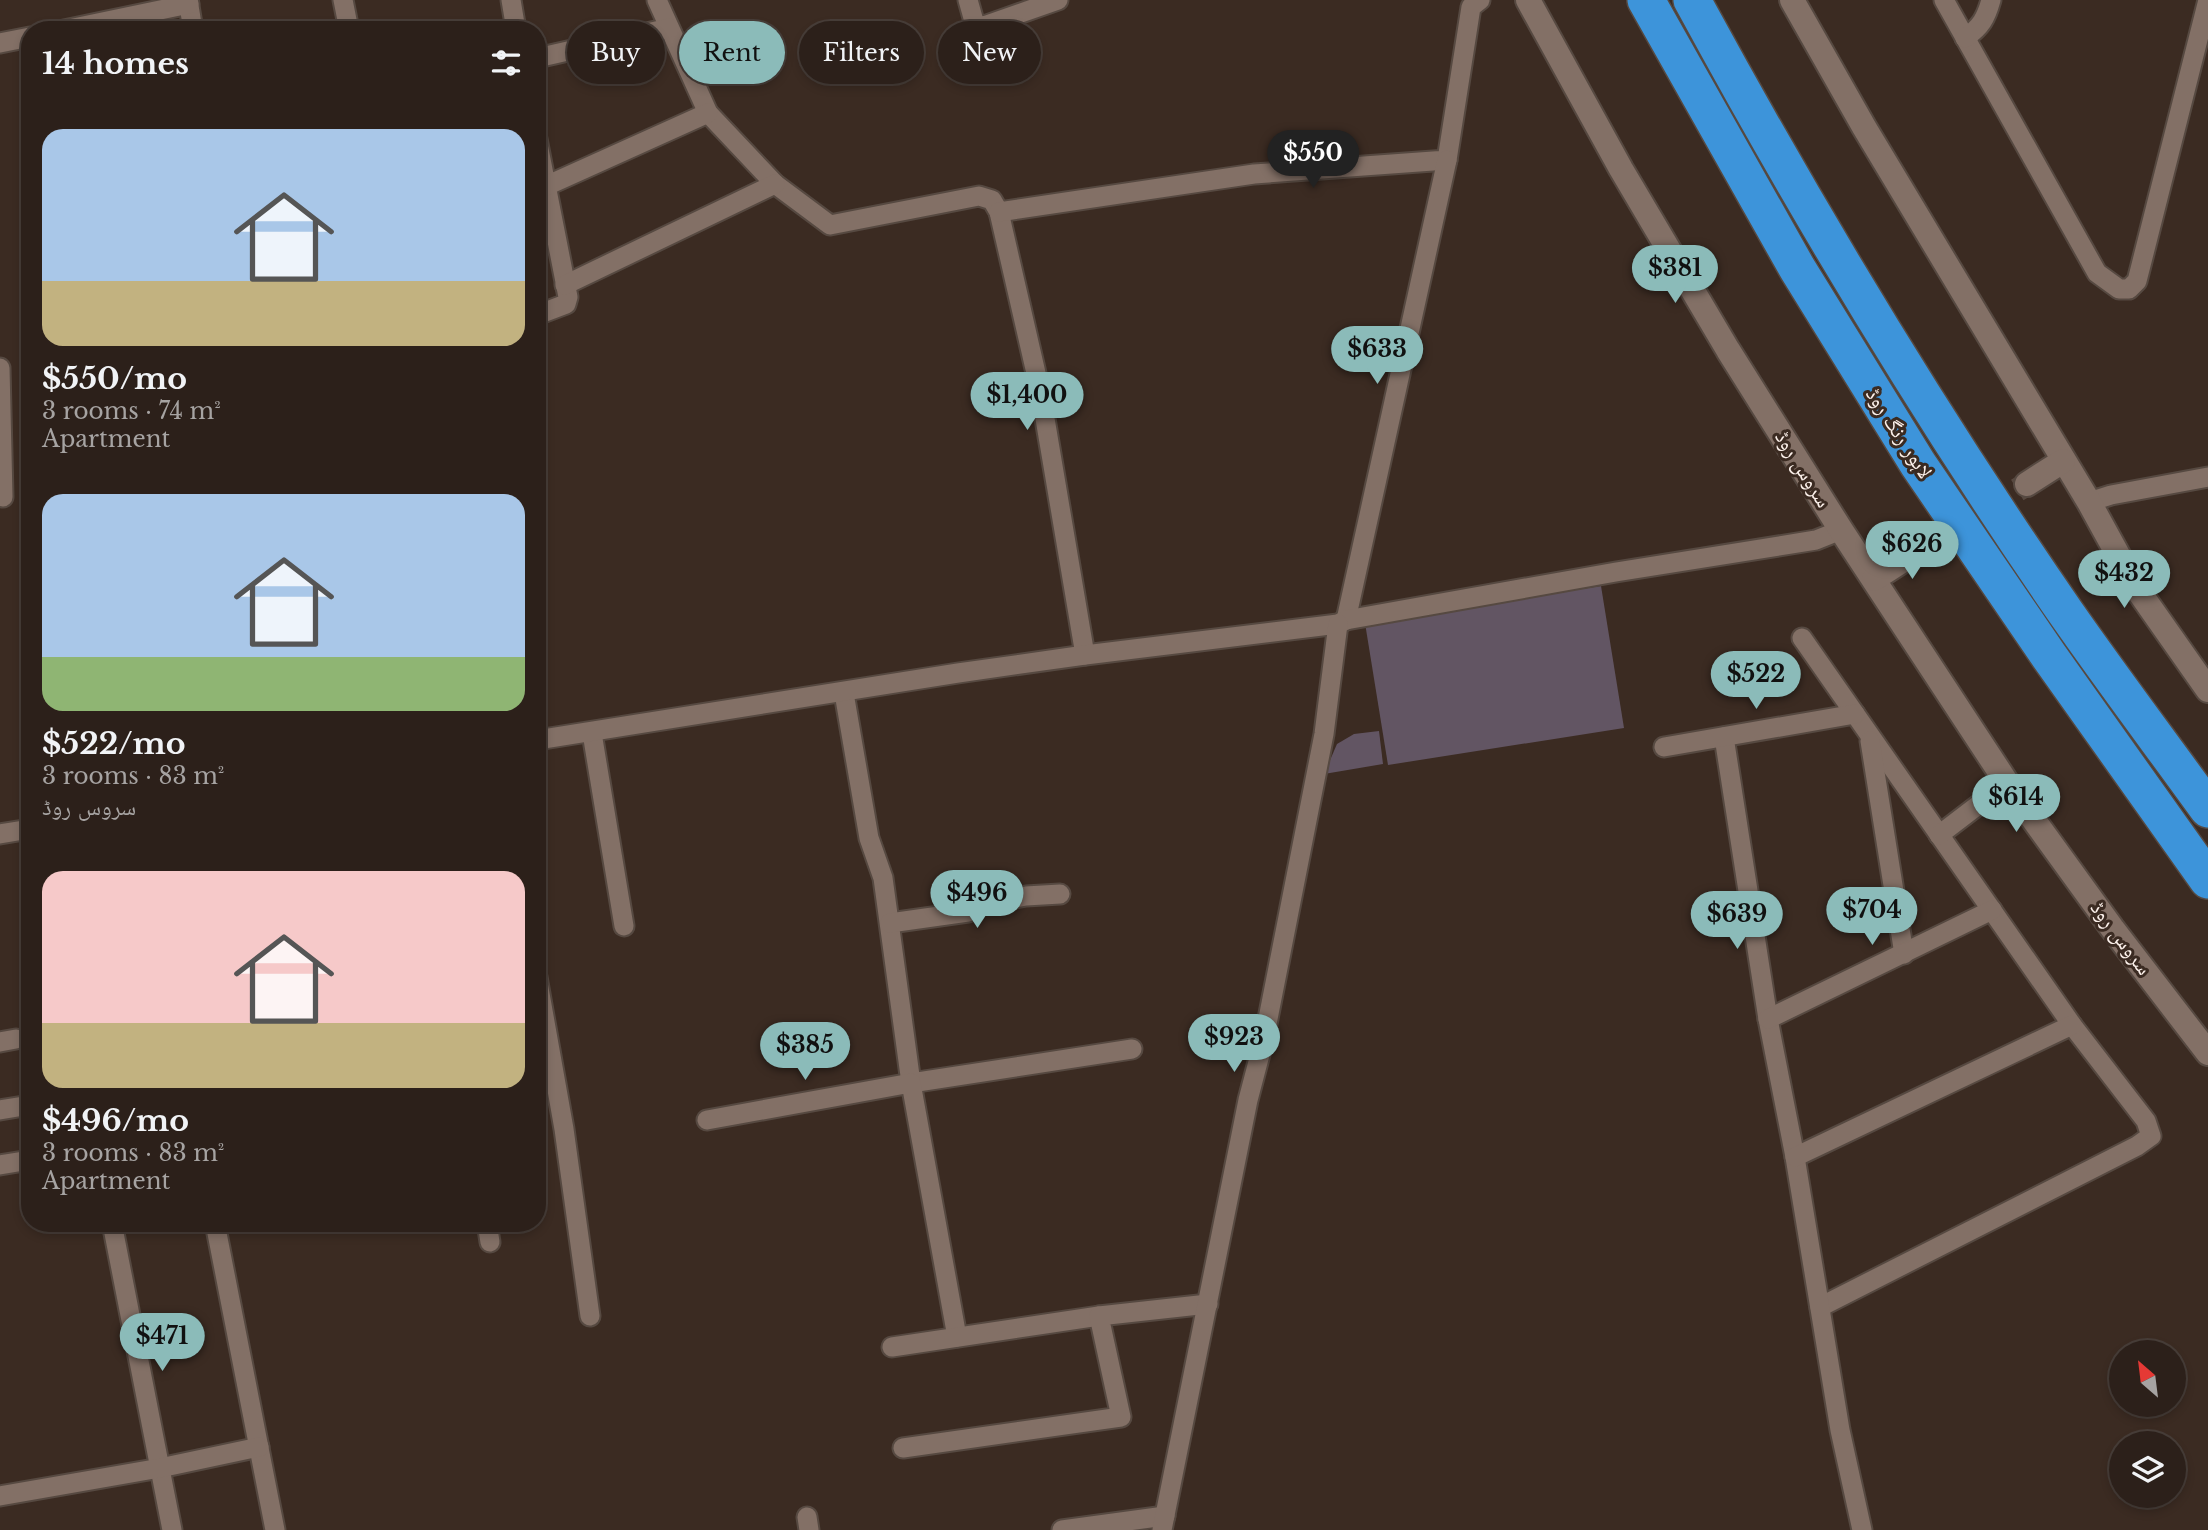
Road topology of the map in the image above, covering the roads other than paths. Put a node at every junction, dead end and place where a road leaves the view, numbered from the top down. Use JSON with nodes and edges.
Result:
{"nodes":[{"id":1,"x":343,"y":0,"type":"edge"},
{"id":2,"x":511,"y":0,"type":"edge"},
{"id":3,"x":657,"y":0,"type":"edge"},
{"id":4,"x":968,"y":0,"type":"edge"},
{"id":5,"x":1058,"y":0,"type":"edge"},
{"id":6,"x":1480,"y":0,"type":"edge"},
{"id":7,"x":1528,"y":0,"type":"edge"},
{"id":8,"x":1646,"y":0,"type":"edge"},
{"id":9,"x":1692,"y":0,"type":"edge"},
{"id":10,"x":1792,"y":0,"type":"edge"},
{"id":11,"x":1944,"y":0,"type":"edge"},
{"id":12,"x":1991,"y":0,"type":"edge"},
{"id":13,"x":2208,"y":0,"type":"edge"},
{"id":14,"x":188,"y":2,"type":"edge"},
{"id":15,"x":104,"y":21,"type":"edge"},
{"id":16,"x":191,"y":21,"type":"edge"},
{"id":17,"x":347,"y":21,"type":"edge"},
{"id":18,"x":514,"y":21,"type":"edge"},
{"id":19,"x":669,"y":28,"type":"junction"},
{"id":20,"x":1965,"y":38,"type":"junction"},
{"id":21,"x":21,"y":39,"type":"edge"},
{"id":22,"x":0,"y":43,"type":"edge"},
{"id":23,"x":546,"y":56,"type":"edge"},
{"id":24,"x":708,"y":113,"type":"junction"},
{"id":25,"x":1447,"y":160,"type":"junction"},
{"id":26,"x":775,"y":184,"type":"junction"},
{"id":27,"x":546,"y":186,"type":"joint"},
{"id":28,"x":999,"y":212,"type":"junction"},
{"id":29,"x":565,"y":285,"type":"junction"},
{"id":30,"x":546,"y":312,"type":"edge"},
{"id":31,"x":0,"y":368,"type":"edge"},
{"id":32,"x":2063,"y":461,"type":"junction"},
{"id":33,"x":2208,"y":477,"type":"edge"},
{"id":34,"x":2027,"y":484,"type":"tunnel mouth"},
{"id":35,"x":3,"y":497,"type":"dead end"},
{"id":36,"x":2089,"y":502,"type":"junction"},
{"id":37,"x":1841,"y":530,"type":"junction"},
{"id":38,"x":1925,"y":546,"type":"tunnel mouth"},
{"id":39,"x":1874,"y":579,"type":"junction"},
{"id":40,"x":1342,"y":622,"type":"junction"},
{"id":41,"x":1802,"y":638,"type":"dead end"},
{"id":42,"x":1085,"y":654,"type":"junction"},
{"id":43,"x":2208,"y":690,"type":"edge"},
{"id":44,"x":844,"y":693,"type":"junction"},
{"id":45,"x":1855,"y":714,"type":"junction"},
{"id":46,"x":592,"y":733,"type":"junction"},
{"id":47,"x":1724,"y":737,"type":"junction"},
{"id":48,"x":1870,"y":737,"type":"junction"},
{"id":49,"x":546,"y":739,"type":"edge"},
{"id":50,"x":1664,"y":747,"type":"dead end"},
{"id":51,"x":2007,"y":783,"type":"junction"},
{"id":52,"x":2208,"y":809,"type":"edge"},
{"id":53,"x":21,"y":831,"type":"edge"},
{"id":54,"x":0,"y":834,"type":"edge"},
{"id":55,"x":1939,"y":835,"type":"junction"},
{"id":56,"x":2208,"y":880,"type":"edge"},
{"id":57,"x":1060,"y":894,"type":"dead end"},
{"id":58,"x":1992,"y":910,"type":"junction"},
{"id":59,"x":890,"y":923,"type":"junction"},
{"id":60,"x":624,"y":926,"type":"dead end"},
{"id":61,"x":1904,"y":954,"type":"junction"},
{"id":62,"x":1768,"y":1019,"type":"junction"},
{"id":63,"x":2072,"y":1025,"type":"junction"},
{"id":64,"x":546,"y":1028,"type":"edge"},
{"id":65,"x":1132,"y":1049,"type":"dead end"},
{"id":66,"x":2208,"y":1053,"type":"edge"},
{"id":67,"x":911,"y":1083,"type":"junction"},
{"id":68,"x":21,"y":1106,"type":"edge"},
{"id":69,"x":0,"y":1110,"type":"edge"},
{"id":70,"x":707,"y":1120,"type":"dead end"},
{"id":71,"x":1795,"y":1157,"type":"junction"},
{"id":72,"x":21,"y":1162,"type":"edge"},
{"id":73,"x":0,"y":1165,"type":"edge"},
{"id":74,"x":114,"y":1232,"type":"edge"},
{"id":75,"x":217,"y":1232,"type":"edge"},
{"id":76,"x":1208,"y":1304,"type":"junction"},
{"id":77,"x":1821,"y":1307,"type":"junction"},
{"id":78,"x":1099,"y":1315,"type":"junction"},
{"id":79,"x":590,"y":1316,"type":"dead end"},
{"id":80,"x":957,"y":1337,"type":"junction"},
{"id":81,"x":892,"y":1347,"type":"dead end"},
{"id":82,"x":259,"y":1447,"type":"junction"},
{"id":83,"x":903,"y":1448,"type":"dead end"},
{"id":84,"x":159,"y":1468,"type":"junction"},
{"id":85,"x":0,"y":1496,"type":"edge"},
{"id":86,"x":1164,"y":1523,"type":"edge"},
{"id":87,"x":172,"y":1530,"type":"edge"},
{"id":88,"x":275,"y":1530,"type":"edge"},
{"id":89,"x":1062,"y":1530,"type":"edge"},
{"id":90,"x":1862,"y":1530,"type":"edge"}],
"edges":[{"from":1,"to":17,"type":"street"},
{"from":2,"to":18,"type":"street"},
{"from":3,"to":19,"type":"street"},
{"from":4,"to":5,"type":"street"},
{"from":6,"to":25,"type":"street"},
{"from":7,"to":37,"type":"street","name":"سروس روڈ"},
{"from":8,"to":56,"type":"highway","name":"لاہور رنگ روڈ"},
{"from":9,"to":52,"type":"highway","name":"لاہور رنگ روڈ"},
{"from":10,"to":32,"type":"street"},
{"from":11,"to":20,"type":"street"},
{"from":12,"to":20,"type":"street"},
{"from":13,"to":20,"type":"street"},
{"from":14,"to":15,"type":"street"},
{"from":14,"to":16,"type":"street"},
{"from":19,"to":23,"type":"street"},
{"from":19,"to":24,"type":"street"},
{"from":21,"to":22,"type":"street"},
{"from":24,"to":26,"type":"street"},
{"from":24,"to":27,"type":"street"},
{"from":25,"to":28,"type":"street"},
{"from":25,"to":40,"type":"street"},
{"from":26,"to":28,"type":"street"},
{"from":26,"to":29,"type":"street"},
{"from":27,"to":29,"type":"street"},
{"from":28,"to":42,"type":"street"},
{"from":29,"to":30,"type":"street"},
{"from":31,"to":35,"type":"street"},
{"from":32,"to":34,"type":"street"},
{"from":32,"to":36,"type":"street"},
{"from":33,"to":36,"type":"street"},
{"from":36,"to":43,"type":"street"},
{"from":37,"to":39,"type":"street","name":"سروس روڈ"},
{"from":37,"to":40,"type":"street"},
{"from":38,"to":39,"type":"street"},
{"from":39,"to":51,"type":"street","name":"سروس روڈ"},
{"from":40,"to":42,"type":"street"},
{"from":40,"to":76,"type":"street"},
{"from":41,"to":45,"type":"street"},
{"from":42,"to":44,"type":"street"},
{"from":44,"to":46,"type":"street"},
{"from":44,"to":59,"type":"street"},
{"from":45,"to":47,"type":"street"},
{"from":45,"to":48,"type":"street"},
{"from":46,"to":49,"type":"street"},
{"from":46,"to":60,"type":"street"},
{"from":47,"to":50,"type":"street"},
{"from":47,"to":62,"type":"street"},
{"from":48,"to":55,"type":"street"},
{"from":48,"to":61,"type":"street"},
{"from":51,"to":55,"type":"street"},
{"from":51,"to":66,"type":"street","name":"سروس روڈ"},
{"from":53,"to":54,"type":"street"},
{"from":55,"to":58,"type":"street"},
{"from":57,"to":59,"type":"street"},
{"from":58,"to":61,"type":"street"},
{"from":58,"to":63,"type":"street"},
{"from":59,"to":67,"type":"street"},
{"from":61,"to":62,"type":"street"},
{"from":62,"to":71,"type":"street"},
{"from":63,"to":71,"type":"street"},
{"from":63,"to":77,"type":"street"},
{"from":64,"to":79,"type":"street"},
{"from":65,"to":67,"type":"street"},
{"from":67,"to":70,"type":"street"},
{"from":67,"to":80,"type":"street"},
{"from":68,"to":69,"type":"street"},
{"from":71,"to":77,"type":"street"},
{"from":72,"to":73,"type":"street"},
{"from":74,"to":84,"type":"street"},
{"from":75,"to":82,"type":"street"},
{"from":76,"to":78,"type":"street"},
{"from":76,"to":86,"type":"street"},
{"from":77,"to":90,"type":"street"},
{"from":78,"to":80,"type":"street"},
{"from":78,"to":83,"type":"street"},
{"from":80,"to":81,"type":"street"},
{"from":82,"to":84,"type":"street"},
{"from":82,"to":88,"type":"street"},
{"from":84,"to":85,"type":"street"},
{"from":84,"to":87,"type":"street"},
{"from":86,"to":89,"type":"street"}]}
